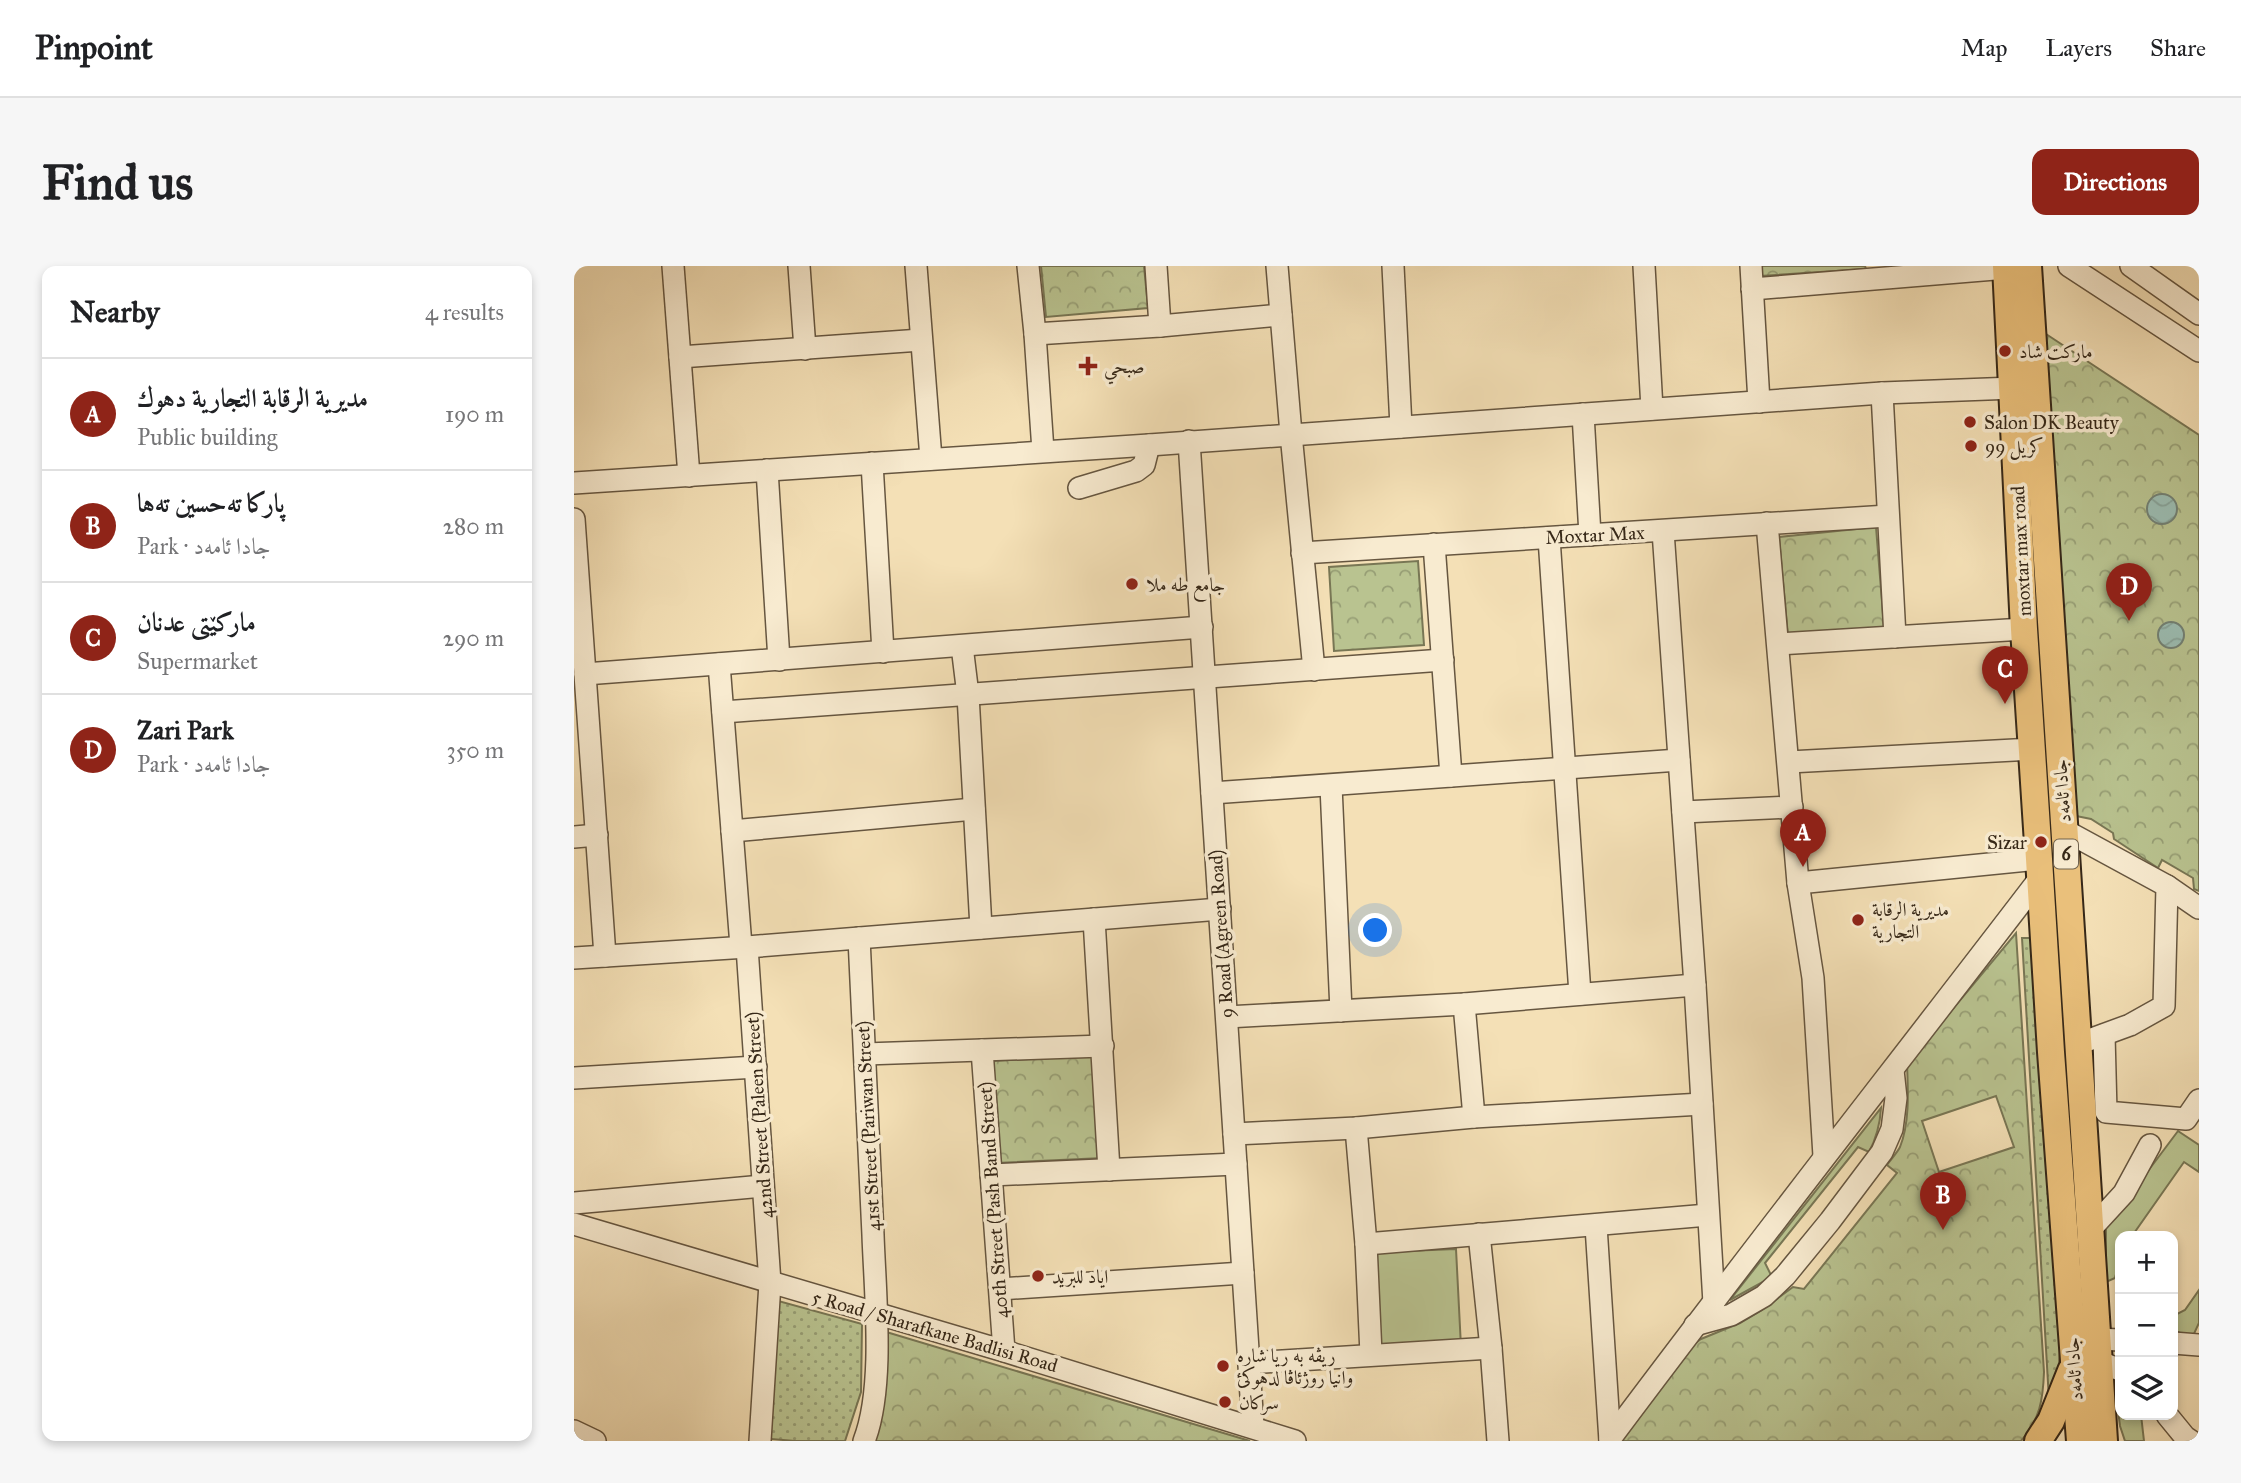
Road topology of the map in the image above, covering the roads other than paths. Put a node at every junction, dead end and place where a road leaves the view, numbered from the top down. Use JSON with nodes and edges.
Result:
{"nodes":[{"id":1,"x":673,"y":266,"type":"edge"},
{"id":2,"x":799,"y":266,"type":"edge"},
{"id":3,"x":916,"y":266,"type":"edge"},
{"id":4,"x":1028,"y":266,"type":"edge"},
{"id":5,"x":1156,"y":266,"type":"edge"},
{"id":6,"x":1277,"y":266,"type":"edge"},
{"id":7,"x":1393,"y":266,"type":"edge"},
{"id":8,"x":1644,"y":266,"type":"edge"},
{"id":9,"x":1751,"y":266,"type":"edge"},
{"id":10,"x":2069,"y":266,"type":"edge"},
{"id":11,"x":2131,"y":266,"type":"edge"},
{"id":12,"x":2014,"y":267,"type":"edge"},
{"id":13,"x":1884,"y":271,"type":"edge"},
{"id":14,"x":1752,"y":289,"type":"junction"},
{"id":15,"x":2199,"y":314,"type":"edge"},
{"id":16,"x":1281,"y":315,"type":"junction"},
{"id":17,"x":1160,"y":326,"type":"junction"},
{"id":18,"x":1035,"y":334,"type":"junction"},
{"id":19,"x":921,"y":340,"type":"junction"},
{"id":20,"x":805,"y":349,"type":"junction"},
{"id":21,"x":2199,"y":351,"type":"edge"},
{"id":22,"x":680,"y":358,"type":"junction"},
{"id":23,"x":2014,"y":388,"type":"junction"},
{"id":24,"x":1882,"y":393,"type":"junction"},
{"id":25,"x":1759,"y":402,"type":"junction"},
{"id":26,"x":1652,"y":409,"type":"junction"},
{"id":27,"x":1583,"y":414,"type":"junction"},
{"id":28,"x":1401,"y":427,"type":"junction"},
{"id":29,"x":1291,"y":434,"type":"junction"},
{"id":30,"x":1189,"y":441,"type":"junction"},
{"id":31,"x":1149,"y":446,"type":"junction"},
{"id":32,"x":1043,"y":451,"type":"junction"},
{"id":33,"x":931,"y":459,"type":"junction"},
{"id":34,"x":872,"y":463,"type":"junction"},
{"id":35,"x":767,"y":470,"type":"junction"},
{"id":36,"x":689,"y":476,"type":"junction"},
{"id":37,"x":574,"y":483,"type":"edge"},
{"id":38,"x":1079,"y":488,"type":"dead end"},
{"id":39,"x":1888,"y":516,"type":"junction"},
{"id":40,"x":574,"y":519,"type":"edge"},
{"id":41,"x":1767,"y":523,"type":"junction"},
{"id":42,"x":1663,"y":531,"type":"junction"},
{"id":43,"x":1590,"y":535,"type":"junction"},
{"id":44,"x":1549,"y":538,"type":"junction"},
{"id":45,"x":1434,"y":544,"type":"junction"},
{"id":46,"x":575,"y":553,"type":"edge"},
{"id":47,"x":1302,"y":553,"type":"junction"},
{"id":48,"x":1202,"y":627,"type":"junction"},
{"id":49,"x":2024,"y":629,"type":"junction"},
{"id":50,"x":1895,"y":637,"type":"junction"},
{"id":51,"x":1778,"y":644,"type":"junction"},
{"id":52,"x":962,"y":646,"type":"junction"},
{"id":53,"x":883,"y":652,"type":"junction"},
{"id":54,"x":779,"y":660,"type":"junction"},
{"id":55,"x":1443,"y":660,"type":"junction"},
{"id":56,"x":719,"y":664,"type":"junction"},
{"id":57,"x":1314,"y":670,"type":"junction"},
{"id":58,"x":585,"y":674,"type":"junction"},
{"id":59,"x":1205,"y":677,"type":"junction"},
{"id":60,"x":968,"y":695,"type":"junction"},
{"id":61,"x":723,"y":712,"type":"junction"},
{"id":62,"x":2033,"y":749,"type":"junction"},
{"id":63,"x":1679,"y":760,"type":"junction"},
{"id":64,"x":1789,"y":762,"type":"junction"},
{"id":65,"x":1564,"y":767,"type":"junction"},
{"id":66,"x":1451,"y":776,"type":"junction"},
{"id":67,"x":1331,"y":786,"type":"junction"},
{"id":68,"x":1212,"y":793,"type":"junction"},
{"id":69,"x":1792,"y":807,"type":"junction"},
{"id":70,"x":974,"y":809,"type":"junction"},
{"id":71,"x":1683,"y":812,"type":"junction"},
{"id":72,"x":2064,"y":830,"type":"junction"},
{"id":73,"x":732,"y":831,"type":"junction"},
{"id":74,"x":597,"y":835,"type":"junction"},
{"id":75,"x":574,"y":837,"type":"edge"},
{"id":76,"x":2039,"y":868,"type":"junction"},
{"id":77,"x":1798,"y":883,"type":"junction"},
{"id":78,"x":2167,"y":887,"type":"junction"},
{"id":79,"x":2199,"y":908,"type":"edge"},
{"id":80,"x":1220,"y":909,"type":"junction"},
{"id":81,"x":1094,"y":919,"type":"junction"},
{"id":82,"x":981,"y":928,"type":"junction"},
{"id":83,"x":859,"y":938,"type":"junction"},
{"id":84,"x":744,"y":947,"type":"junction"},
{"id":85,"x":606,"y":956,"type":"junction"},
{"id":86,"x":574,"y":958,"type":"edge"},
{"id":87,"x":1695,"y":985,"type":"junction"},
{"id":88,"x":1580,"y":994,"type":"junction"},
{"id":89,"x":1464,"y":1004,"type":"junction"},
{"id":90,"x":1340,"y":1010,"type":"junction"},
{"id":91,"x":1227,"y":1017,"type":"junction"},
{"id":92,"x":2104,"y":1034,"type":"junction"},
{"id":93,"x":2078,"y":1044,"type":"junction"},
{"id":94,"x":1102,"y":1046,"type":"junction"},
{"id":95,"x":982,"y":1050,"type":"junction"},
{"id":96,"x":865,"y":1054,"type":"junction"},
{"id":97,"x":756,"y":1067,"type":"junction"},
{"id":98,"x":1893,"y":1070,"type":"junction"},
{"id":99,"x":574,"y":1078,"type":"edge"},
{"id":100,"x":2199,"y":1100,"type":"edge"},
{"id":101,"x":1702,"y":1104,"type":"junction"},
{"id":102,"x":1474,"y":1117,"type":"junction"},
{"id":103,"x":1356,"y":1128,"type":"junction"},
{"id":104,"x":1234,"y":1134,"type":"junction"},
{"id":105,"x":2150,"y":1144,"type":"dead end"},
{"id":106,"x":1824,"y":1157,"type":"junction"},
{"id":107,"x":1236,"y":1164,"type":"junction"},
{"id":108,"x":1109,"y":1170,"type":"junction"},
{"id":109,"x":991,"y":1175,"type":"junction"},
{"id":110,"x":763,"y":1186,"type":"junction"},
{"id":111,"x":574,"y":1203,"type":"edge"},
{"id":112,"x":1708,"y":1215,"type":"junction"},
{"id":113,"x":574,"y":1224,"type":"edge"},
{"id":114,"x":1596,"y":1226,"type":"junction"},
{"id":115,"x":2090,"y":1230,"type":"junction"},
{"id":116,"x":1479,"y":1234,"type":"junction"},
{"id":117,"x":1366,"y":1244,"type":"junction"},
{"id":118,"x":1243,"y":1273,"type":"junction"},
{"id":119,"x":770,"y":1283,"type":"junction"},
{"id":120,"x":1000,"y":1289,"type":"junction"},
{"id":121,"x":1714,"y":1304,"type":"junction"},
{"id":122,"x":876,"y":1314,"type":"junction"},
{"id":123,"x":1695,"y":1325,"type":"junction"},
{"id":124,"x":2178,"y":1343,"type":"edge"},
{"id":125,"x":2199,"y":1345,"type":"edge"},
{"id":126,"x":1492,"y":1348,"type":"junction"},
{"id":127,"x":1004,"y":1351,"type":"junction"},
{"id":128,"x":1370,"y":1354,"type":"junction"},
{"id":129,"x":2102,"y":1355,"type":"edge"},
{"id":130,"x":1249,"y":1363,"type":"junction"},
{"id":131,"x":2101,"y":1401,"type":"junction"},
{"id":132,"x":2171,"y":1420,"type":"edge"},
{"id":133,"x":1253,"y":1427,"type":"junction"},
{"id":134,"x":574,"y":1431,"type":"edge"},
{"id":135,"x":1610,"y":1440,"type":"edge"},
{"id":136,"x":595,"y":1441,"type":"edge"},
{"id":137,"x":760,"y":1441,"type":"edge"},
{"id":138,"x":864,"y":1441,"type":"edge"},
{"id":139,"x":1295,"y":1441,"type":"edge"},
{"id":140,"x":1498,"y":1441,"type":"edge"},
{"id":141,"x":2038,"y":1441,"type":"edge"},
{"id":142,"x":2080,"y":1441,"type":"edge"},
{"id":143,"x":2104,"y":1441,"type":"edge"},
{"id":144,"x":2117,"y":1441,"type":"edge"},
{"id":145,"x":2191,"y":1441,"type":"edge"}],
"edges":[{"from":1,"to":22,"type":"street"},
{"from":2,"to":20,"type":"street"},
{"from":3,"to":19,"type":"street"},
{"from":4,"to":18,"type":"street"},
{"from":5,"to":17,"type":"street"},
{"from":6,"to":16,"type":"street"},
{"from":7,"to":28,"type":"street"},
{"from":8,"to":26,"type":"street"},
{"from":9,"to":14,"type":"street"},
{"from":10,"to":21,"type":"street"},
{"from":11,"to":15,"type":"street"},
{"from":12,"to":13,"type":"street"},
{"from":12,"to":23,"type":"main road","name":"moxtar max road","number":"6"},
{"from":12,"to":72,"type":"main road","name":"جادا ئامەد","number":"6"},
{"from":13,"to":14,"type":"street"},
{"from":14,"to":25,"type":"street"},
{"from":16,"to":17,"type":"street"},
{"from":16,"to":29,"type":"street"},
{"from":17,"to":18,"type":"street"},
{"from":18,"to":32,"type":"street"},
{"from":19,"to":20,"type":"street"},
{"from":19,"to":33,"type":"street"},
{"from":20,"to":22,"type":"street"},
{"from":22,"to":36,"type":"street"},
{"from":23,"to":24,"type":"street"},
{"from":23,"to":49,"type":"main road","name":"moxtar max road","number":"6"},
{"from":24,"to":25,"type":"street"},
{"from":24,"to":39,"type":"street"},
{"from":25,"to":26,"type":"street"},
{"from":26,"to":27,"type":"street"},
{"from":27,"to":28,"type":"street"},
{"from":27,"to":43,"type":"street"},
{"from":28,"to":29,"type":"street"},
{"from":29,"to":30,"type":"street"},
{"from":29,"to":47,"type":"street"},
{"from":30,"to":31,"type":"street"},
{"from":30,"to":48,"type":"street","name":"9 Road (Agreen Road)"},
{"from":31,"to":32,"type":"street"},
{"from":31,"to":38,"type":"street"},
{"from":32,"to":33,"type":"street"},
{"from":33,"to":34,"type":"street"},
{"from":34,"to":35,"type":"street"},
{"from":34,"to":53,"type":"street"},
{"from":35,"to":36,"type":"street"},
{"from":35,"to":54,"type":"street"},
{"from":36,"to":37,"type":"street"},
{"from":39,"to":41,"type":"street","name":"Moxtar Max"},
{"from":39,"to":50,"type":"street"},
{"from":40,"to":46,"type":"street"},
{"from":41,"to":42,"type":"street","name":"Moxtar Max"},
{"from":41,"to":51,"type":"street"},
{"from":42,"to":43,"type":"street","name":"Moxtar Max"},
{"from":42,"to":63,"type":"street"},
{"from":43,"to":44,"type":"street","name":"Moxtar Max"},
{"from":44,"to":45,"type":"street","name":"Moxtar Max"},
{"from":44,"to":65,"type":"street"},
{"from":45,"to":47,"type":"street","name":"Moxtar Max"},
{"from":45,"to":55,"type":"street"},
{"from":46,"to":58,"type":"street"},
{"from":47,"to":57,"type":"street"},
{"from":48,"to":52,"type":"street"},
{"from":48,"to":59,"type":"street","name":"9 Road (Agreen Road)"},
{"from":49,"to":50,"type":"street"},
{"from":49,"to":62,"type":"main road","name":"moxtar max road","number":"6"},
{"from":50,"to":51,"type":"street"},
{"from":51,"to":64,"type":"street"},
{"from":52,"to":53,"type":"street"},
{"from":52,"to":60,"type":"street"},
{"from":53,"to":54,"type":"street"},
{"from":54,"to":56,"type":"street"},
{"from":55,"to":57,"type":"street"},
{"from":55,"to":66,"type":"street"},
{"from":56,"to":58,"type":"street"},
{"from":56,"to":61,"type":"street","name":"42nd Street (Paleen Street)"},
{"from":57,"to":59,"type":"street"},
{"from":58,"to":74,"type":"street"},
{"from":59,"to":60,"type":"street"},
{"from":59,"to":68,"type":"street","name":"9 Road (Agreen Road)"},
{"from":60,"to":61,"type":"street"},
{"from":60,"to":70,"type":"street"},
{"from":61,"to":73,"type":"street","name":"42nd Street (Paleen Street)"},
{"from":62,"to":64,"type":"street"},
{"from":62,"to":76,"type":"main road","name":"moxtar max road","number":"6"},
{"from":63,"to":65,"type":"street"},
{"from":63,"to":71,"type":"street"},
{"from":64,"to":69,"type":"street"},
{"from":65,"to":66,"type":"street"},
{"from":65,"to":88,"type":"street"},
{"from":66,"to":67,"type":"street"},
{"from":67,"to":68,"type":"street"},
{"from":67,"to":90,"type":"street"},
{"from":68,"to":80,"type":"street","name":"9 Road (Agreen Road)"},
{"from":69,"to":71,"type":"street"},
{"from":69,"to":77,"type":"street"},
{"from":70,"to":73,"type":"street"},
{"from":70,"to":82,"type":"street"},
{"from":71,"to":87,"type":"street"},
{"from":72,"to":78,"type":"street"},
{"from":72,"to":93,"type":"main road","name":"جادا ئامەد","number":"6"},
{"from":73,"to":84,"type":"street","name":"42nd Street (Paleen Street)"},
{"from":74,"to":75,"type":"street"},
{"from":74,"to":85,"type":"street"},
{"from":76,"to":77,"type":"street"},
{"from":76,"to":98,"type":"street"},
{"from":76,"to":129,"type":"main road","name":"جادا ئامەد","number":"6"},
{"from":77,"to":106,"type":"street"},
{"from":78,"to":79,"type":"street"},
{"from":78,"to":92,"type":"street"},
{"from":80,"to":81,"type":"street"},
{"from":80,"to":91,"type":"street","name":"9 Road (Agreen Road)"},
{"from":81,"to":82,"type":"street"},
{"from":81,"to":94,"type":"street"},
{"from":82,"to":83,"type":"street"},
{"from":83,"to":84,"type":"street"},
{"from":83,"to":96,"type":"street","name":"41st Street (Pariwan Street)"},
{"from":84,"to":85,"type":"street"},
{"from":84,"to":97,"type":"street","name":"42nd Street (Paleen Street)"},
{"from":85,"to":86,"type":"street"},
{"from":87,"to":88,"type":"street"},
{"from":87,"to":101,"type":"street"},
{"from":88,"to":89,"type":"street"},
{"from":89,"to":90,"type":"street"},
{"from":89,"to":102,"type":"street"},
{"from":90,"to":91,"type":"street"},
{"from":91,"to":104,"type":"street","name":"9 Road (Agreen Road)"},
{"from":92,"to":93,"type":"street"},
{"from":92,"to":100,"type":"street"},
{"from":93,"to":115,"type":"main road","name":"جادا ئامەد","number":"6"},
{"from":94,"to":95,"type":"street"},
{"from":94,"to":108,"type":"street"},
{"from":95,"to":96,"type":"street"},
{"from":95,"to":109,"type":"street","name":"40th Street (Pash Band Street)"},
{"from":96,"to":122,"type":"street","name":"41st Street (Pariwan Street)"},
{"from":97,"to":99,"type":"street"},
{"from":97,"to":110,"type":"street","name":"42nd Street (Paleen Street)"},
{"from":98,"to":106,"type":"street"},
{"from":98,"to":123,"type":"street"},
{"from":101,"to":102,"type":"street"},
{"from":101,"to":112,"type":"street"},
{"from":102,"to":103,"type":"street"},
{"from":103,"to":104,"type":"street"},
{"from":103,"to":117,"type":"street"},
{"from":104,"to":107,"type":"street","name":"9 Road (Agreen Road)"},
{"from":105,"to":115,"type":"street"},
{"from":106,"to":121,"type":"street"},
{"from":107,"to":108,"type":"street"},
{"from":107,"to":118,"type":"street","name":"9 Road (Agreen Road)"},
{"from":108,"to":109,"type":"street"},
{"from":109,"to":120,"type":"street","name":"40th Street (Pash Band Street)"},
{"from":110,"to":111,"type":"street"},
{"from":110,"to":119,"type":"street","name":"42nd Street (Paleen Street)"},
{"from":112,"to":114,"type":"street"},
{"from":112,"to":121,"type":"street"},
{"from":113,"to":119,"type":"street","name":"5 Road / Sharafkane Badlisi Road"},
{"from":114,"to":116,"type":"street"},
{"from":114,"to":135,"type":"street"},
{"from":115,"to":129,"type":"main road","name":"جادا ئامەد","number":"6"},
{"from":116,"to":117,"type":"street"},
{"from":116,"to":126,"type":"street"},
{"from":117,"to":128,"type":"street"},
{"from":118,"to":120,"type":"street"},
{"from":118,"to":130,"type":"street","name":"9 Road (Agreen Road)"},
{"from":119,"to":122,"type":"street","name":"5 Road / Sharafkane Badlisi Road"},
{"from":119,"to":137,"type":"street","name":"42nd Street (Paleen Street)"},
{"from":120,"to":127,"type":"street","name":"40th Street (Pash Band Street)"},
{"from":121,"to":123,"type":"street"},
{"from":122,"to":127,"type":"street","name":"5 Road / Sharafkane Badlisi Road"},
{"from":122,"to":138,"type":"street","name":"41st Street (Pariwan Street)"},
{"from":123,"to":135,"type":"street"},
{"from":124,"to":125,"type":"street"},
{"from":126,"to":128,"type":"street"},
{"from":126,"to":140,"type":"street"},
{"from":127,"to":133,"type":"street","name":"5 Road / Sharafkane Badlisi Road"},
{"from":128,"to":130,"type":"street"},
{"from":129,"to":131,"type":"main road","name":"جادا ئامەد","number":"6"},
{"from":129,"to":141,"type":"main road"},
{"from":129,"to":142,"type":"main road","name":"جادا ئامەد","number":"6"},
{"from":130,"to":133,"type":"street","name":"9 Road (Agreen Road)"},
{"from":131,"to":143,"type":"main road","name":"جادا ئامەد","number":"6"},
{"from":131,"to":144,"type":"main road"},
{"from":132,"to":145,"type":"street"},
{"from":133,"to":139,"type":"street","name":"5 Road / Sharafkane Badlisi Road"},
{"from":134,"to":136,"type":"street"}]}
